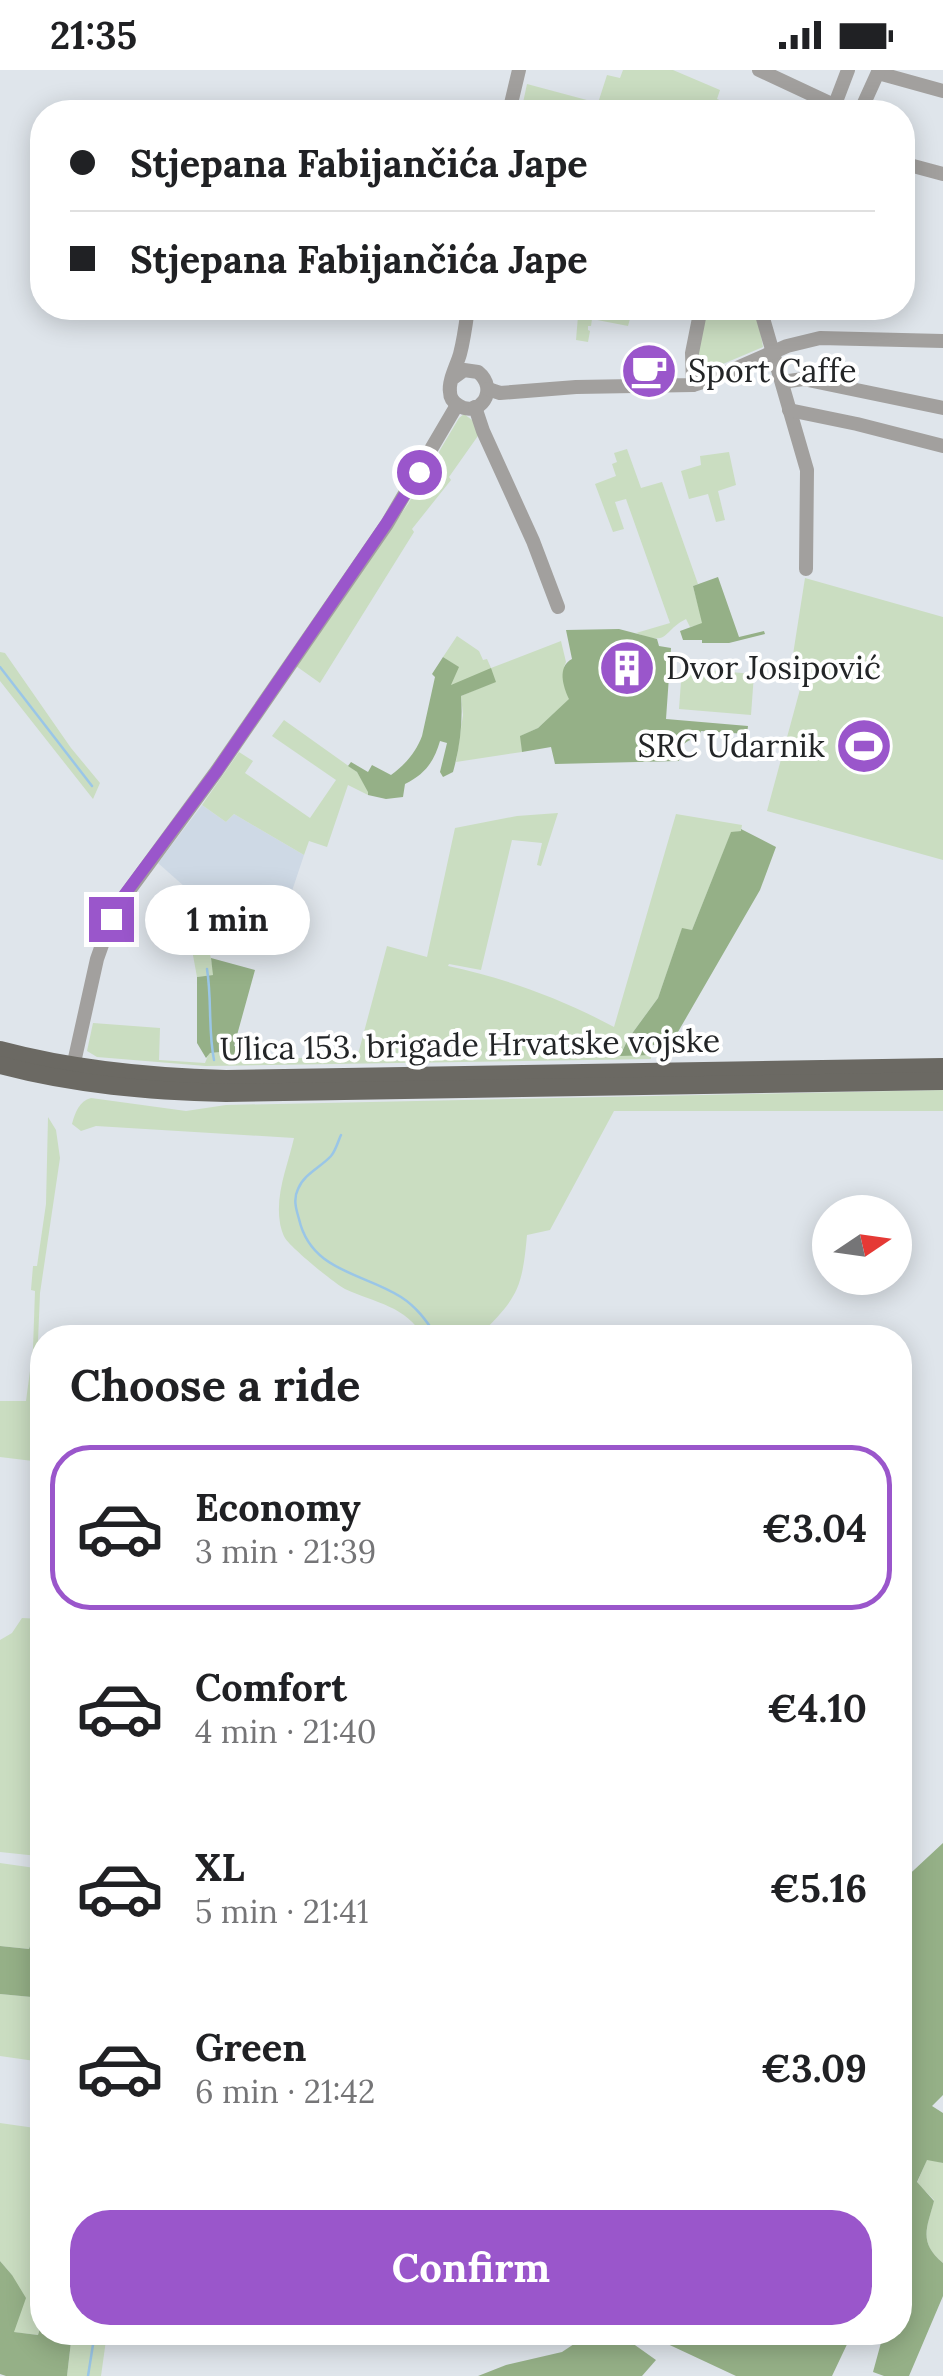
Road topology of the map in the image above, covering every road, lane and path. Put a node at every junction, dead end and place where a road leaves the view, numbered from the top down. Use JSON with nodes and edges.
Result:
{"nodes":[{"id":1,"x":519,"y":70,"type":"edge"},
{"id":2,"x":758,"y":70,"type":"edge"},
{"id":3,"x":848,"y":70,"type":"edge"},
{"id":4,"x":879,"y":72,"type":"edge"},
{"id":5,"x":943,"y":91,"type":"edge"},
{"id":6,"x":512,"y":100,"type":"edge"},
{"id":7,"x":816,"y":100,"type":"edge"},
{"id":8,"x":836,"y":100,"type":"edge"},
{"id":9,"x":866,"y":100,"type":"edge"},
{"id":10,"x":915,"y":166,"type":"edge"},
{"id":11,"x":943,"y":174,"type":"edge"},
{"id":12,"x":467,"y":320,"type":"edge"},
{"id":13,"x":699,"y":320,"type":"edge"},
{"id":14,"x":764,"y":320,"type":"edge"},
{"id":15,"x":465,"y":333,"type":"junction"},
{"id":16,"x":943,"y":341,"type":"edge"},
{"id":17,"x":774,"y":352,"type":"junction"},
{"id":18,"x":478,"y":372,"type":"junction"},
{"id":19,"x":453,"y":378,"type":"junction"},
{"id":20,"x":782,"y":382,"type":"junction"},
{"id":21,"x":693,"y":385,"type":"junction"},
{"id":22,"x":488,"y":389,"type":"junction"},
{"id":23,"x":457,"y":404,"type":"junction"},
{"id":24,"x":475,"y":407,"type":"junction"},
{"id":25,"x":943,"y":408,"type":"edge"},
{"id":26,"x":790,"y":410,"type":"junction"},
{"id":27,"x":943,"y":446,"type":"edge"},
{"id":28,"x":806,"y":570,"type":"dead end"},
{"id":29,"x":558,"y":607,"type":"dead end"},
{"id":30,"x":0,"y":1050,"type":"edge"},
{"id":31,"x":0,"y":1065,"type":"edge"},
{"id":32,"x":943,"y":1067,"type":"edge"},
{"id":33,"x":72,"y":1074,"type":"junction"},
{"id":34,"x":943,"y":1081,"type":"edge"}],
"edges":[{"from":1,"to":6,"type":"street"},
{"from":2,"to":7,"type":"street"},
{"from":3,"to":8,"type":"street"},
{"from":4,"to":5,"type":"street"},
{"from":4,"to":9,"type":"street"},
{"from":10,"to":11,"type":"street"},
{"from":12,"to":15,"type":"street"},
{"from":13,"to":21,"type":"street"},
{"from":14,"to":17,"type":"street"},
{"from":15,"to":18,"type":"street"},
{"from":15,"to":19,"type":"street"},
{"from":16,"to":17,"type":"street"},
{"from":17,"to":20,"type":"street"},
{"from":17,"to":21,"type":"street"},
{"from":18,"to":19,"type":"street"},
{"from":18,"to":22,"type":"street"},
{"from":19,"to":23,"type":"street"},
{"from":20,"to":25,"type":"street"},
{"from":20,"to":26,"type":"street"},
{"from":21,"to":22,"type":"street"},
{"from":22,"to":24,"type":"street"},
{"from":23,"to":24,"type":"street"},
{"from":23,"to":33,"type":"street"},
{"from":24,"to":29,"type":"street"},
{"from":26,"to":27,"type":"street"},
{"from":26,"to":28,"type":"street"},
{"from":30,"to":33,"type":"main road","name":"Ulica 153. brigade Hrvatske vojske"},
{"from":31,"to":33,"type":"main road","name":"Ulica 153. brigade Hrvatske vojske"},
{"from":32,"to":33,"type":"main road","name":"Ulica 153. brigade Hrvatske vojske"},
{"from":33,"to":34,"type":"main road","name":"Ulica 153. brigade Hrvatske vojske"}]}
